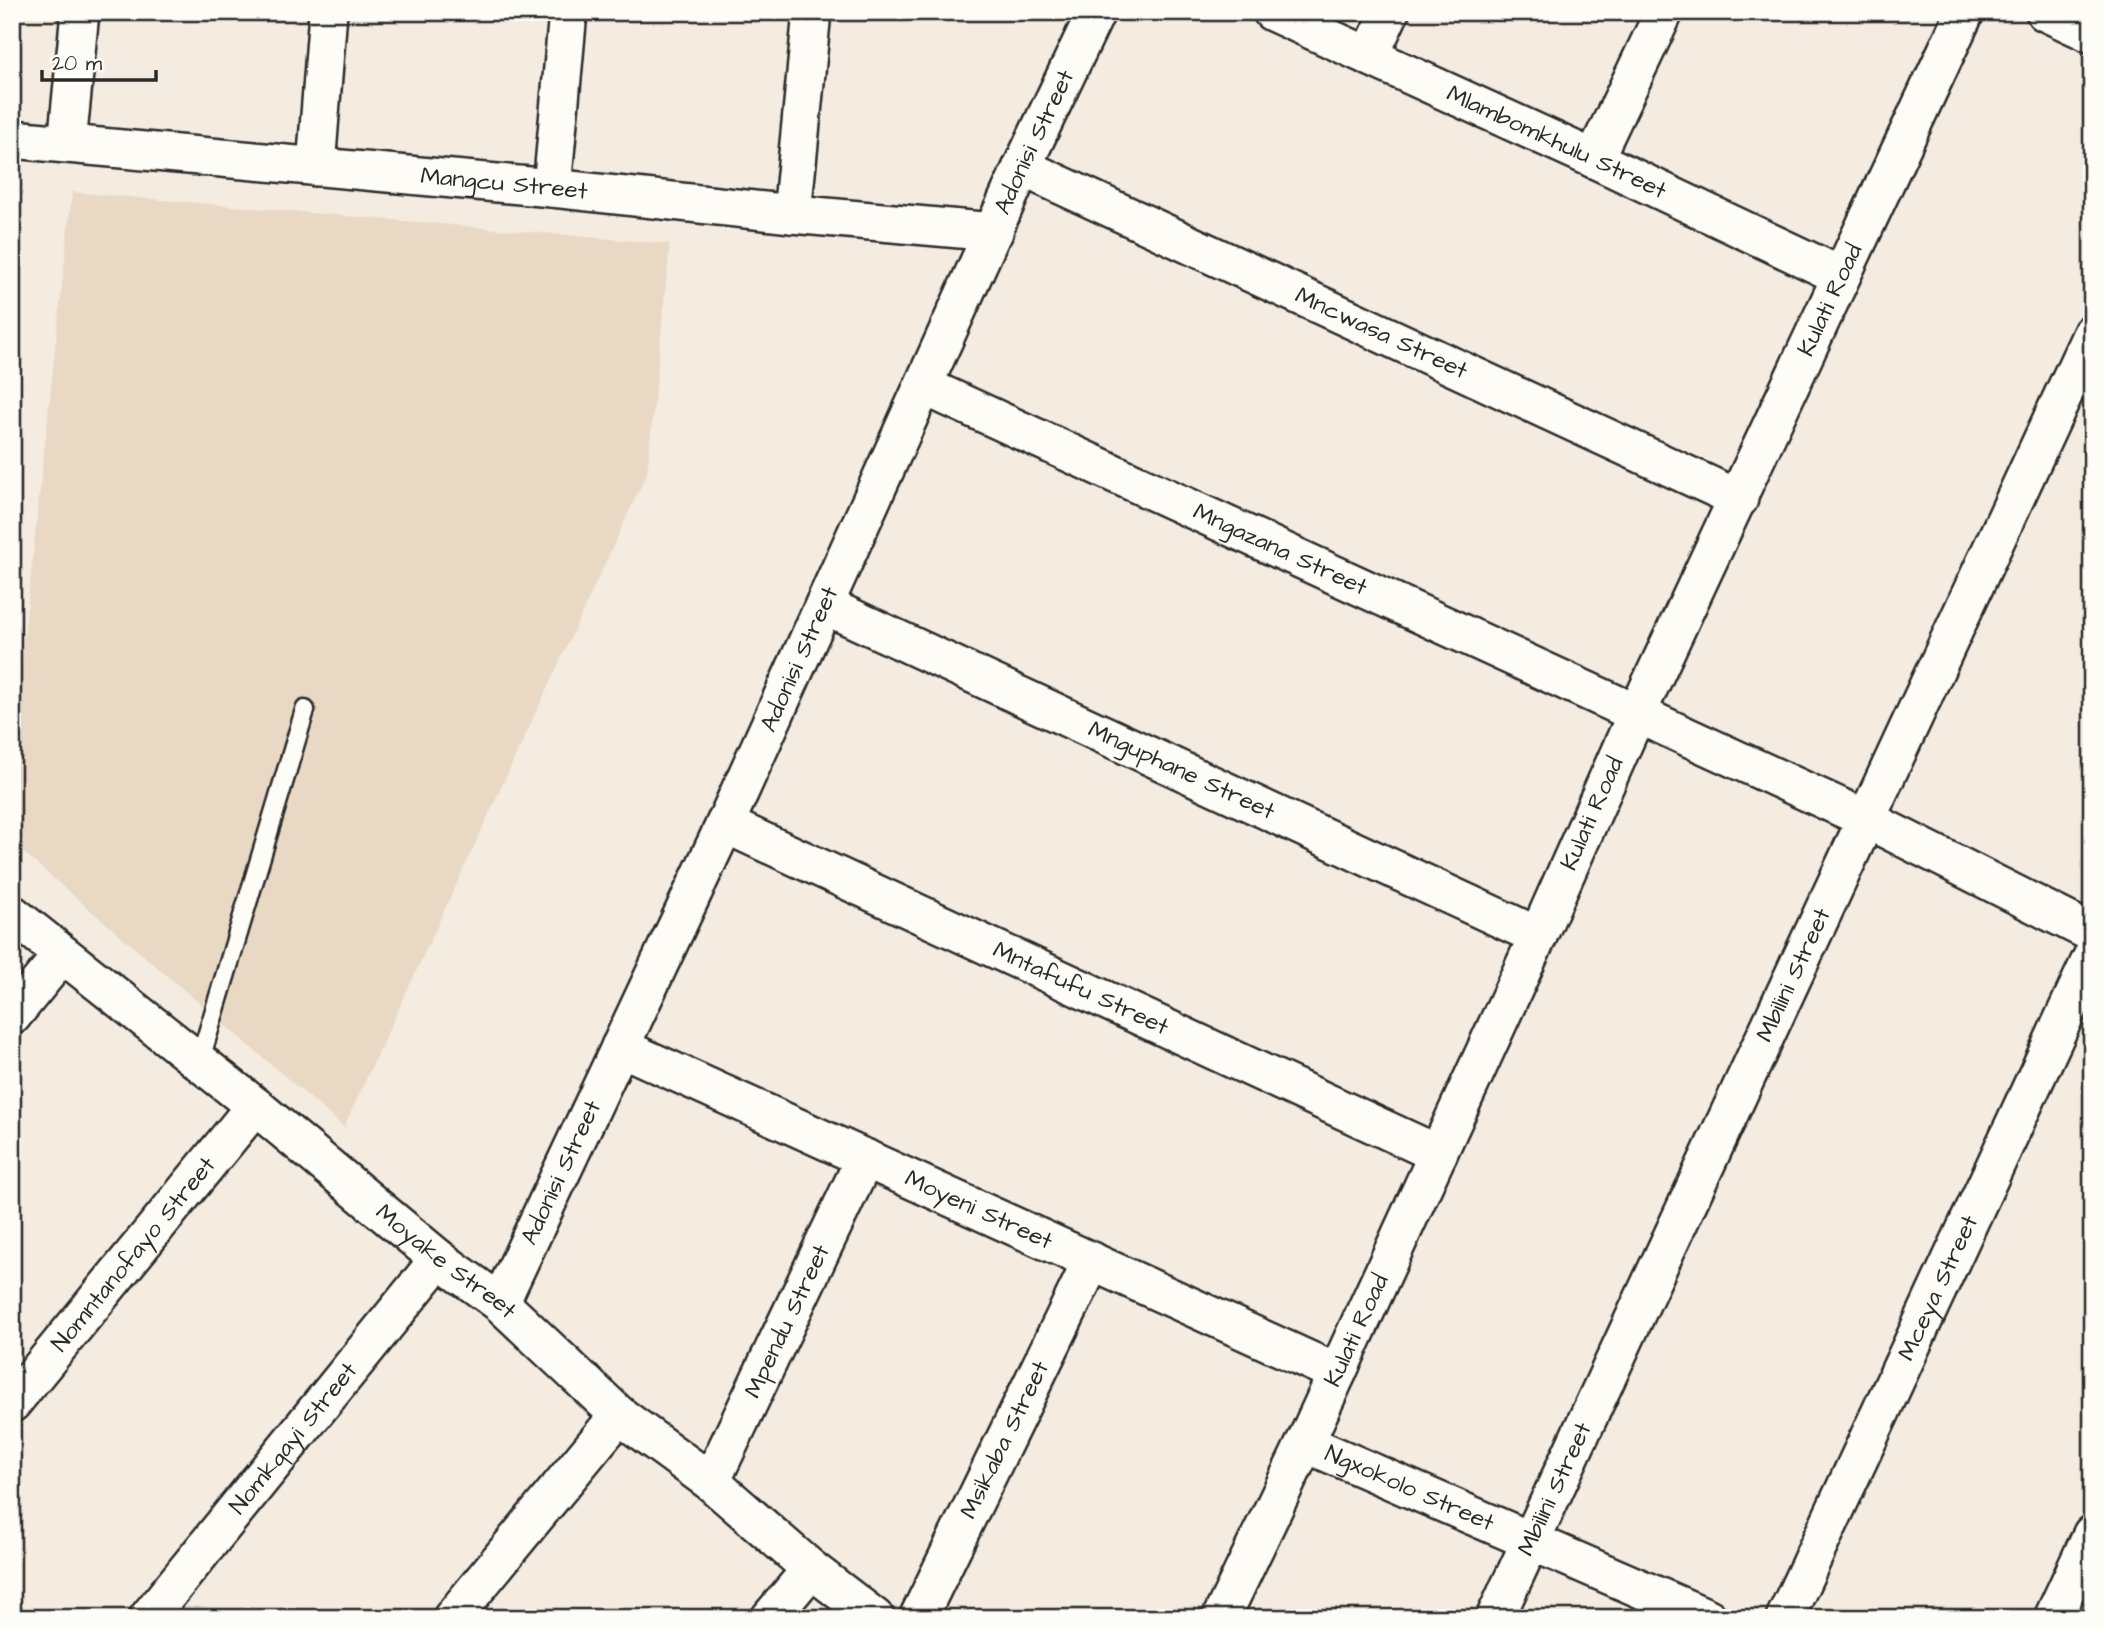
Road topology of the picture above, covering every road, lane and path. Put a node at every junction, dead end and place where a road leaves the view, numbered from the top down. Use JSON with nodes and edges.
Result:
{"nodes":[{"id":1,"x":80,"y":12,"type":"edge"},
{"id":2,"x":328,"y":12,"type":"edge"},
{"id":3,"x":568,"y":12,"type":"edge"},
{"id":4,"x":812,"y":12,"type":"edge"},
{"id":5,"x":1096,"y":12,"type":"edge"},
{"id":6,"x":1272,"y":12,"type":"edge"},
{"id":7,"x":1390,"y":12,"type":"edge"},
{"id":8,"x":1664,"y":12,"type":"edge"},
{"id":9,"x":1965,"y":12,"type":"edge"},
{"id":10,"x":2045,"y":12,"type":"edge"},
{"id":11,"x":2092,"y":34,"type":"edge"},
{"id":12,"x":1370,"y":55,"type":"junction"},
{"id":13,"x":12,"y":139,"type":"edge"},
{"id":14,"x":67,"y":144,"type":"junction"},
{"id":15,"x":1594,"y":159,"type":"junction"},
{"id":16,"x":316,"y":167,"type":"junction"},
{"id":17,"x":1022,"y":167,"type":"junction"},
{"id":18,"x":552,"y":188,"type":"junction"},
{"id":19,"x":792,"y":214,"type":"junction"},
{"id":20,"x":994,"y":232,"type":"junction"},
{"id":21,"x":1841,"y":276,"type":"junction"},
{"id":22,"x":2092,"y":333,"type":"edge"},
{"id":23,"x":924,"y":386,"type":"junction"},
{"id":24,"x":1739,"y":499,"type":"junction"},
{"id":25,"x":824,"y":605,"type":"junction"},
{"id":26,"x":304,"y":710,"type":"dead end"},
{"id":27,"x":1637,"y":713,"type":"junction"},
{"id":28,"x":1866,"y":819,"type":"junction"},
{"id":29,"x":725,"y":824,"type":"junction"},
{"id":30,"x":12,"y":914,"type":"edge"},
{"id":31,"x":2092,"y":933,"type":"edge"},
{"id":32,"x":1538,"y":936,"type":"junction"},
{"id":33,"x":62,"y":955,"type":"junction"},
{"id":34,"x":2092,"y":957,"type":"edge"},
{"id":35,"x":12,"y":1016,"type":"edge"},
{"id":36,"x":620,"y":1047,"type":"junction"},
{"id":37,"x":200,"y":1063,"type":"junction"},
{"id":38,"x":255,"y":1106,"type":"junction"},
{"id":39,"x":1438,"y":1154,"type":"junction"},
{"id":40,"x":864,"y":1158,"type":"junction"},
{"id":41,"x":439,"y":1259,"type":"junction"},
{"id":42,"x":1092,"y":1261,"type":"junction"},
{"id":43,"x":500,"y":1303,"type":"junction"},
{"id":44,"x":1337,"y":1373,"type":"junction"},
{"id":45,"x":12,"y":1403,"type":"edge"},
{"id":46,"x":619,"y":1415,"type":"junction"},
{"id":47,"x":1305,"y":1443,"type":"junction"},
{"id":48,"x":711,"y":1482,"type":"junction"},
{"id":49,"x":2092,"y":1534,"type":"edge"},
{"id":50,"x":1531,"y":1541,"type":"junction"},
{"id":51,"x":811,"y":1569,"type":"junction"},
{"id":52,"x":148,"y":1618,"type":"edge"},
{"id":53,"x":452,"y":1618,"type":"edge"},
{"id":54,"x":770,"y":1618,"type":"edge"},
{"id":55,"x":875,"y":1618,"type":"edge"},
{"id":56,"x":918,"y":1618,"type":"edge"},
{"id":57,"x":1221,"y":1618,"type":"edge"},
{"id":58,"x":1495,"y":1618,"type":"edge"},
{"id":59,"x":1708,"y":1618,"type":"edge"},
{"id":60,"x":1785,"y":1618,"type":"edge"},
{"id":61,"x":2053,"y":1618,"type":"edge"}],
"edges":[{"from":1,"to":14,"type":"street"},
{"from":2,"to":16,"type":"street"},
{"from":3,"to":18,"type":"street"},
{"from":4,"to":19,"type":"street"},
{"from":5,"to":17,"type":"street","name":"Adonisi Street"},
{"from":6,"to":12,"type":"street","name":"Mlambomkhulu Street"},
{"from":7,"to":12,"type":"street"},
{"from":8,"to":15,"type":"street"},
{"from":9,"to":21,"type":"street","name":"Kulati Road"},
{"from":10,"to":11,"type":"street"},
{"from":12,"to":15,"type":"street","name":"Mlambomkhulu Street"},
{"from":13,"to":14,"type":"street","name":"Mangcu Street"},
{"from":14,"to":16,"type":"street","name":"Mangcu Street"},
{"from":15,"to":21,"type":"street","name":"Mlambomkhulu Street"},
{"from":16,"to":18,"type":"street","name":"Mangcu Street"},
{"from":17,"to":20,"type":"street","name":"Adonisi Street"},
{"from":17,"to":24,"type":"street","name":"Mncwasa Street"},
{"from":18,"to":19,"type":"street","name":"Mangcu Street"},
{"from":19,"to":20,"type":"street","name":"Mangcu Street"},
{"from":20,"to":23,"type":"street","name":"Adonisi Street"},
{"from":21,"to":24,"type":"street","name":"Kulati Road"},
{"from":22,"to":28,"type":"street","name":"Mbilini Street"},
{"from":23,"to":25,"type":"street","name":"Adonisi Street"},
{"from":23,"to":27,"type":"street","name":"Mngazana Street"},
{"from":24,"to":27,"type":"street","name":"Kulati Road"},
{"from":25,"to":29,"type":"street","name":"Adonisi Street"},
{"from":25,"to":32,"type":"street","name":"Mnguphane Street"},
{"from":26,"to":37,"type":"lane"},
{"from":27,"to":28,"type":"street","name":"Mngazana Street"},
{"from":27,"to":32,"type":"street","name":"Kulati Road"},
{"from":28,"to":31,"type":"street","name":"Mngazana Street"},
{"from":28,"to":50,"type":"street","name":"Mbilini Street"},
{"from":29,"to":36,"type":"street","name":"Adonisi Street"},
{"from":29,"to":39,"type":"street","name":"Mntafufu Street"},
{"from":30,"to":33,"type":"street","name":"Moyake Street"},
{"from":32,"to":39,"type":"street","name":"Kulati Road"},
{"from":33,"to":35,"type":"street"},
{"from":33,"to":37,"type":"street","name":"Moyake Street"},
{"from":34,"to":60,"type":"street","name":"Mceya Street"},
{"from":36,"to":40,"type":"street","name":"Moyeni Street"},
{"from":36,"to":43,"type":"street","name":"Adonisi Street"},
{"from":37,"to":38,"type":"street","name":"Moyake Street"},
{"from":38,"to":41,"type":"street","name":"Moyake Street"},
{"from":38,"to":45,"type":"street","name":"Nomntanofayo Street"},
{"from":39,"to":44,"type":"street","name":"Kulati Road"},
{"from":40,"to":42,"type":"street","name":"Moyeni Street"},
{"from":40,"to":48,"type":"street","name":"Mpendu Street"},
{"from":41,"to":43,"type":"street","name":"Moyake Street"},
{"from":41,"to":52,"type":"street","name":"Nomkqayi Street"},
{"from":42,"to":44,"type":"street","name":"Moyeni Street"},
{"from":42,"to":56,"type":"street","name":"Msikaba Street"},
{"from":43,"to":46,"type":"street","name":"Moyake Street"},
{"from":44,"to":47,"type":"street","name":"Kulati Road"},
{"from":46,"to":48,"type":"street","name":"Moyake Street"},
{"from":46,"to":53,"type":"street"},
{"from":47,"to":50,"type":"street","name":"Ngxokolo Street"},
{"from":47,"to":57,"type":"street","name":"Kulati Road"},
{"from":48,"to":51,"type":"street","name":"Moyake Street"},
{"from":49,"to":61,"type":"street"},
{"from":50,"to":58,"type":"street","name":"Mbilini Street"},
{"from":50,"to":59,"type":"street","name":"Ngxokolo Street"},
{"from":51,"to":54,"type":"street"},
{"from":51,"to":55,"type":"street","name":"Moyake Street"}]}
